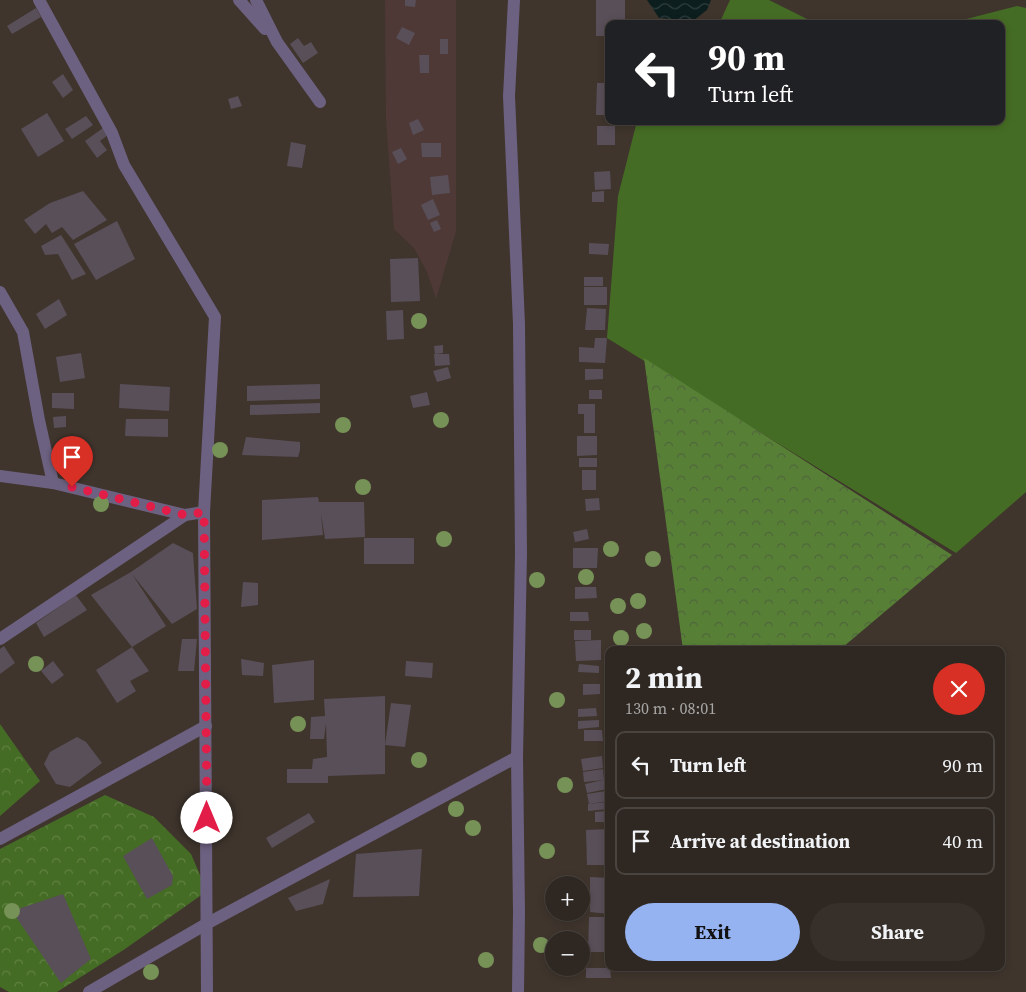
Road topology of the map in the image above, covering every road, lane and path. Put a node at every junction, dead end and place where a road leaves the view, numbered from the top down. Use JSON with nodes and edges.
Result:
{"nodes":[{"id":1,"x":38,"y":0,"type":"edge"},
{"id":2,"x":239,"y":0,"type":"edge"},
{"id":3,"x":256,"y":0,"type":"edge"},
{"id":4,"x":514,"y":0,"type":"edge"},
{"id":5,"x":277,"y":42,"type":"junction"},
{"id":6,"x":320,"y":102,"type":"dead end"},
{"id":7,"x":0,"y":292,"type":"edge"},
{"id":8,"x":0,"y":476,"type":"edge"},
{"id":9,"x":53,"y":483,"type":"junction"},
{"id":10,"x":204,"y":512,"type":"junction"},
{"id":11,"x":185,"y":515,"type":"junction"},
{"id":12,"x":0,"y":639,"type":"edge"},
{"id":13,"x":206,"y":726,"type":"junction"},
{"id":14,"x":517,"y":757,"type":"junction"},
{"id":15,"x":0,"y":839,"type":"edge"},
{"id":16,"x":208,"y":923,"type":"junction"},
{"id":17,"x":89,"y":992,"type":"edge"},
{"id":18,"x":207,"y":992,"type":"edge"},
{"id":19,"x":518,"y":992,"type":"edge"}],
"edges":[{"from":1,"to":10,"type":"street"},
{"from":2,"to":5,"type":"street"},
{"from":3,"to":5,"type":"street"},
{"from":4,"to":14,"type":"street"},
{"from":5,"to":6,"type":"street"},
{"from":7,"to":9,"type":"street"},
{"from":8,"to":9,"type":"street"},
{"from":9,"to":11,"type":"street"},
{"from":10,"to":11,"type":"street"},
{"from":10,"to":13,"type":"street"},
{"from":11,"to":12,"type":"street"},
{"from":13,"to":15,"type":"street"},
{"from":13,"to":16,"type":"street"},
{"from":14,"to":16,"type":"street"},
{"from":14,"to":19,"type":"street"},
{"from":16,"to":17,"type":"street"},
{"from":16,"to":18,"type":"street"}]}
